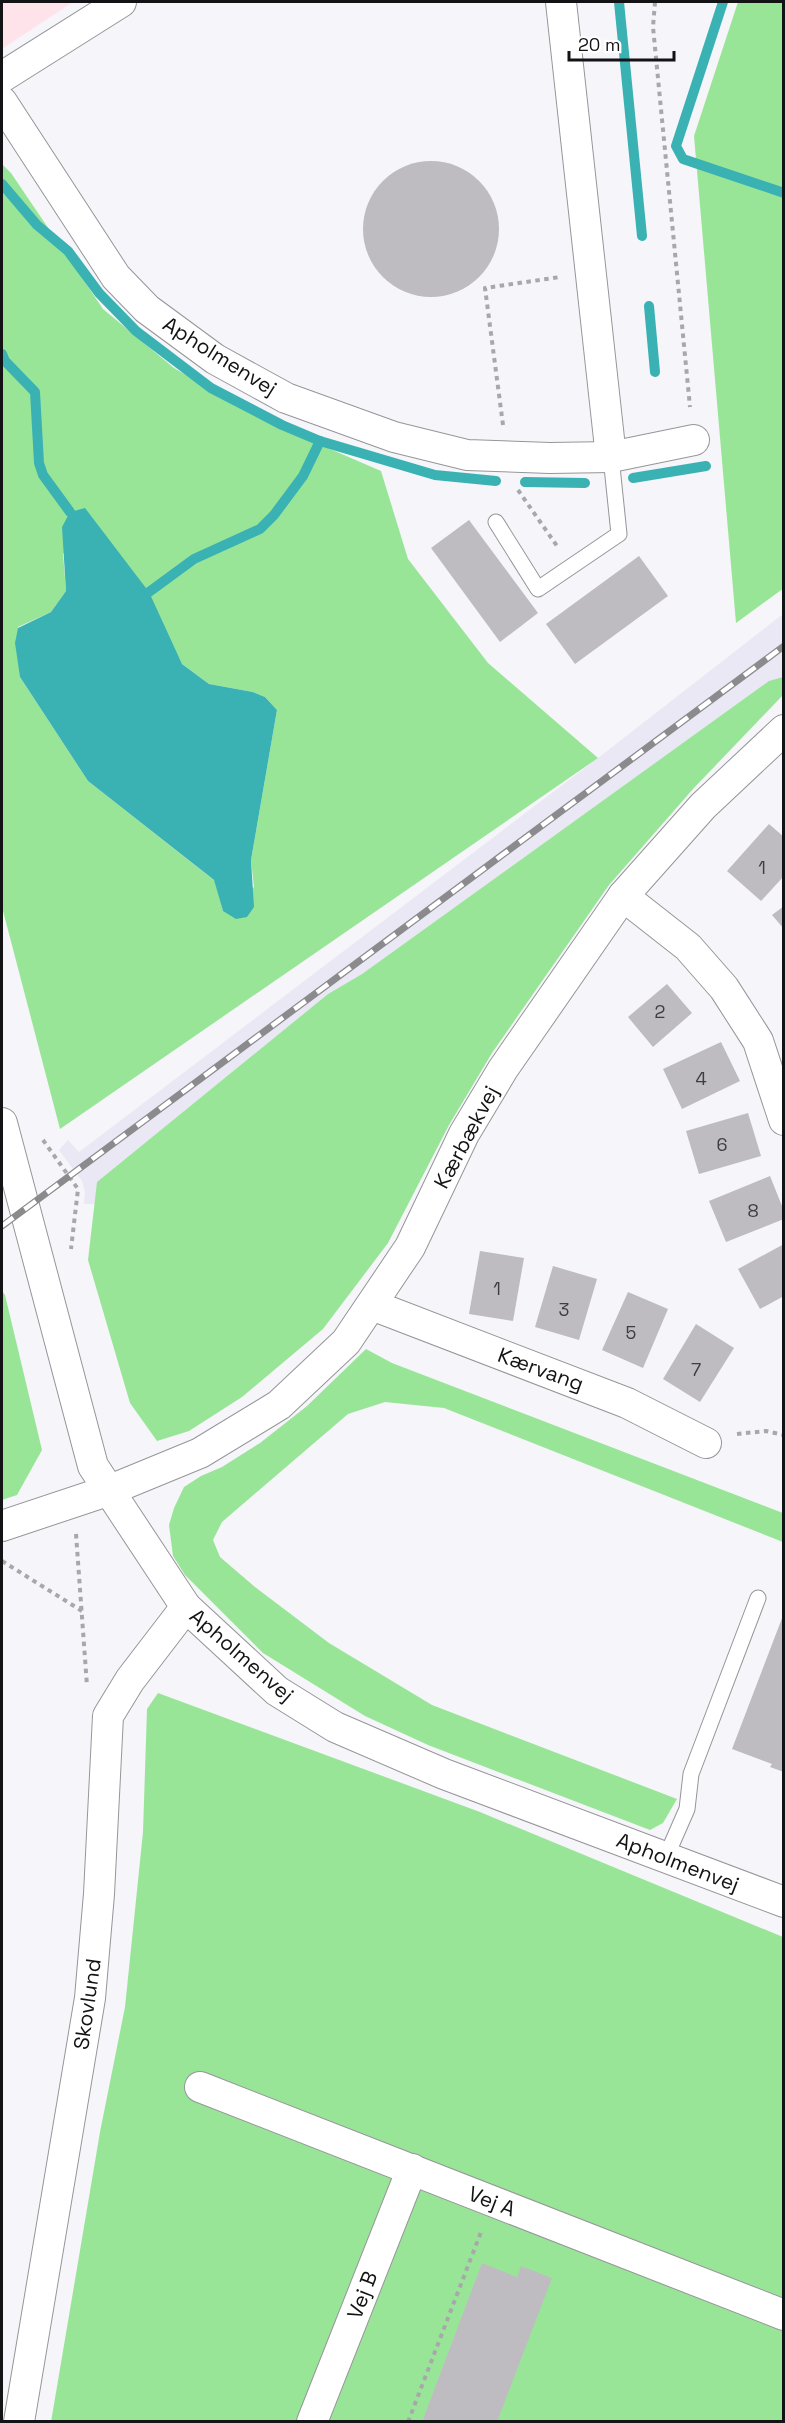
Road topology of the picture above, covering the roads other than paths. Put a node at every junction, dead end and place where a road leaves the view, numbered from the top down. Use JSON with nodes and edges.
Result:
{"nodes":[{"id":1,"x":121,"y":2,"type":"edge"},
{"id":2,"x":561,"y":2,"type":"edge"},
{"id":3,"x":2,"y":77,"type":"edge"},
{"id":4,"x":2,"y":102,"type":"edge"},
{"id":5,"x":694,"y":440,"type":"road end"},
{"id":6,"x":611,"y":457,"type":"junction"},
{"id":7,"x":496,"y":522,"type":"dead end"},
{"id":8,"x":783,"y":730,"type":"edge"},
{"id":9,"x":622,"y":896,"type":"junction"},
{"id":10,"x":783,"y":1120,"type":"edge"},
{"id":11,"x":2,"y":1123,"type":"edge"},
{"id":12,"x":372,"y":1305,"type":"junction"},
{"id":13,"x":706,"y":1443,"type":"road end"},
{"id":14,"x":110,"y":1490,"type":"junction"},
{"id":15,"x":2,"y":1526,"type":"edge"},
{"id":16,"x":758,"y":1598,"type":"dead end"},
{"id":17,"x":186,"y":1607,"type":"junction"},
{"id":18,"x":666,"y":1857,"type":"junction"},
{"id":19,"x":783,"y":1902,"type":"edge"},
{"id":20,"x":200,"y":2087,"type":"dead end"},
{"id":21,"x":412,"y":2169,"type":"junction"},
{"id":22,"x":783,"y":2315,"type":"edge"},
{"id":23,"x":19,"y":2421,"type":"edge"},
{"id":24,"x":312,"y":2421,"type":"edge"}],
"edges":[{"from":1,"to":3,"type":"street"},
{"from":2,"to":6,"type":"street"},
{"from":4,"to":6,"type":"street","name":"Apholmenvej"},
{"from":5,"to":6,"type":"street","name":"Apholmenvej"},
{"from":6,"to":7,"type":"lane"},
{"from":8,"to":9,"type":"street","name":"Kærbækvej"},
{"from":9,"to":10,"type":"street"},
{"from":9,"to":12,"type":"street","name":"Kærbækvej"},
{"from":11,"to":14,"type":"street","name":"Apholmenvej"},
{"from":12,"to":13,"type":"street","name":"Kærvang"},
{"from":12,"to":14,"type":"street","name":"Kærbækvej"},
{"from":14,"to":15,"type":"street","name":"Kærbækvej"},
{"from":14,"to":17,"type":"street","name":"Apholmenvej"},
{"from":16,"to":18,"type":"lane"},
{"from":17,"to":18,"type":"street","name":"Apholmenvej"},
{"from":17,"to":23,"type":"street","name":"Skovlund"},
{"from":18,"to":19,"type":"street","name":"Apholmenvej"},
{"from":20,"to":21,"type":"street","name":"Vej A"},
{"from":21,"to":22,"type":"street","name":"Vej A"},
{"from":21,"to":24,"type":"street","name":"Vej B"}]}
